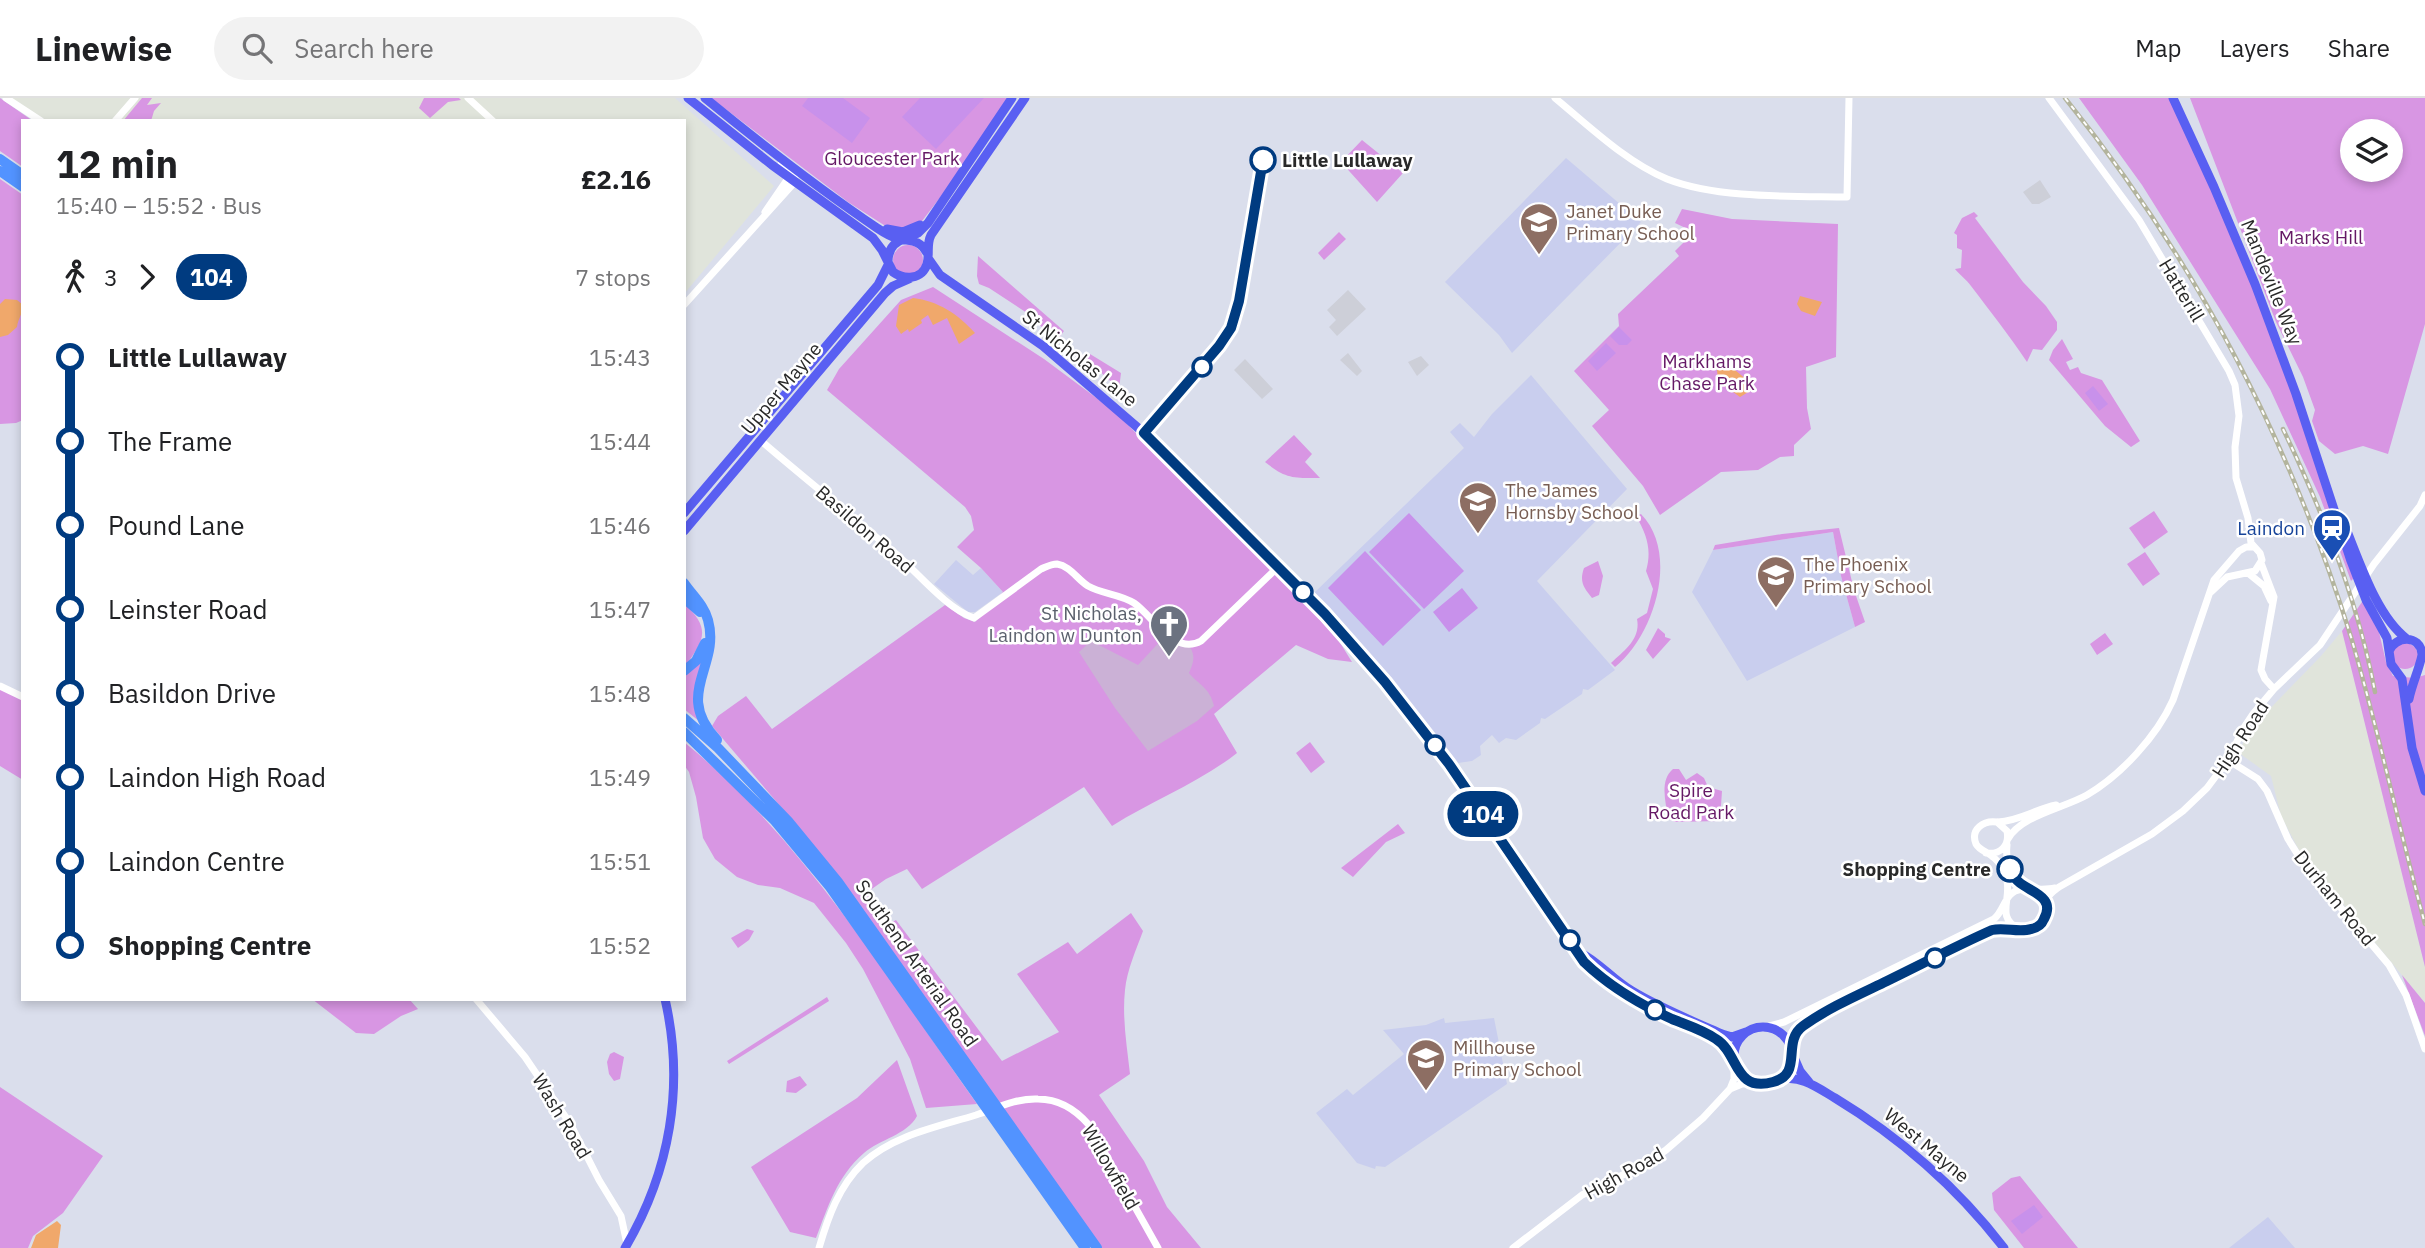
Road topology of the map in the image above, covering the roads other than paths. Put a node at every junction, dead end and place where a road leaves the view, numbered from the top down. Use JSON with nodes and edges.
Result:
{"nodes":[{"id":1,"x":6,"y":98,"type":"edge"},
{"id":2,"x":135,"y":98,"type":"edge"},
{"id":3,"x":468,"y":98,"type":"edge"},
{"id":4,"x":688,"y":98,"type":"edge"},
{"id":5,"x":705,"y":98,"type":"edge"},
{"id":6,"x":1012,"y":98,"type":"edge"},
{"id":7,"x":1025,"y":98,"type":"edge"},
{"id":8,"x":1555,"y":98,"type":"edge"},
{"id":9,"x":1849,"y":98,"type":"edge"},
{"id":10,"x":2049,"y":98,"type":"edge"},
{"id":11,"x":2173,"y":98,"type":"edge"},
{"id":12,"x":38,"y":119,"type":"edge"},
{"id":13,"x":117,"y":119,"type":"edge"},
{"id":14,"x":491,"y":119,"type":"edge"},
{"id":15,"x":753,"y":136,"type":"junction"},
{"id":16,"x":0,"y":159,"type":"edge"},
{"id":17,"x":0,"y":172,"type":"edge"},
{"id":18,"x":21,"y":173,"type":"edge"},
{"id":19,"x":807,"y":177,"type":"junction"},
{"id":20,"x":793,"y":178,"type":"junction"},
{"id":21,"x":21,"y":186,"type":"edge"},
{"id":22,"x":951,"y":190,"type":"junction"},
{"id":23,"x":786,"y":194,"type":"junction"},
{"id":24,"x":815,"y":196,"type":"junction"},
{"id":25,"x":845,"y":205,"type":"junction"},
{"id":26,"x":761,"y":219,"type":"junction"},
{"id":27,"x":906,"y":239,"type":"junction"},
{"id":28,"x":927,"y":257,"type":"junction"},
{"id":29,"x":888,"y":264,"type":"junction"},
{"id":30,"x":914,"y":277,"type":"junction"},
{"id":31,"x":686,"y":298,"type":"edge"},
{"id":32,"x":987,"y":308,"type":"junction"},
{"id":33,"x":760,"y":440,"type":"junction"},
{"id":34,"x":2327,"y":484,"type":"junction"},
{"id":35,"x":2425,"y":496,"type":"edge"},
{"id":36,"x":2245,"y":509,"type":"junction"},
{"id":37,"x":2425,"y":509,"type":"edge"},
{"id":38,"x":686,"y":511,"type":"edge"},
{"id":39,"x":2410,"y":518,"type":"junction"},
{"id":40,"x":686,"y":529,"type":"edge"},
{"id":41,"x":2254,"y":547,"type":"junction"},
{"id":42,"x":2238,"y":552,"type":"junction"},
{"id":43,"x":2261,"y":564,"type":"junction"},
{"id":44,"x":1278,"y":567,"type":"junction"},
{"id":45,"x":2246,"y":573,"type":"junction"},
{"id":46,"x":686,"y":586,"type":"edge"},
{"id":47,"x":2211,"y":592,"type":"junction"},
{"id":48,"x":686,"y":597,"type":"edge"},
{"id":49,"x":2273,"y":609,"type":"junction"},
{"id":50,"x":2410,"y":640,"type":"junction"},
{"id":51,"x":2425,"y":644,"type":"edge"},
{"id":52,"x":2388,"y":653,"type":"junction"},
{"id":53,"x":2422,"y":662,"type":"edge"},
{"id":54,"x":686,"y":669,"type":"edge"},
{"id":55,"x":2395,"y":669,"type":"junction"},
{"id":56,"x":0,"y":686,"type":"edge"},
{"id":57,"x":2274,"y":689,"type":"junction"},
{"id":58,"x":21,"y":695,"type":"edge"},
{"id":59,"x":2408,"y":712,"type":"junction"},
{"id":60,"x":686,"y":720,"type":"edge"},
{"id":61,"x":686,"y":734,"type":"edge"},
{"id":62,"x":2228,"y":761,"type":"junction"},
{"id":63,"x":2425,"y":791,"type":"edge"},
{"id":64,"x":2067,"y":803,"type":"junction"},
{"id":65,"x":788,"y":821,"type":"junction"},
{"id":66,"x":1997,"y":822,"type":"junction"},
{"id":67,"x":2007,"y":842,"type":"junction"},
{"id":68,"x":1986,"y":853,"type":"junction"},
{"id":69,"x":2059,"y":887,"type":"junction"},
{"id":70,"x":2032,"y":889,"type":"junction"},
{"id":71,"x":2006,"y":902,"type":"junction"},
{"id":72,"x":2046,"y":904,"type":"junction"},
{"id":73,"x":2019,"y":929,"type":"junction"},
{"id":74,"x":1579,"y":952,"type":"junction"},
{"id":75,"x":478,"y":1001,"type":"edge"},
{"id":76,"x":666,"y":1001,"type":"edge"},
{"id":77,"x":1762,"y":1028,"type":"junction"},
{"id":78,"x":1746,"y":1032,"type":"junction"},
{"id":79,"x":1791,"y":1047,"type":"junction"},
{"id":80,"x":2425,"y":1049,"type":"edge"},
{"id":81,"x":1734,"y":1062,"type":"junction"},
{"id":82,"x":1780,"y":1080,"type":"junction"},
{"id":83,"x":1758,"y":1083,"type":"junction"},
{"id":84,"x":1813,"y":1085,"type":"junction"},
{"id":85,"x":1730,"y":1089,"type":"junction"},
{"id":86,"x":626,"y":1246,"type":"edge"},
{"id":87,"x":819,"y":1248,"type":"edge"},
{"id":88,"x":1085,"y":1248,"type":"edge"},
{"id":89,"x":1097,"y":1248,"type":"edge"},
{"id":90,"x":1157,"y":1248,"type":"edge"},
{"id":91,"x":1513,"y":1248,"type":"edge"},
{"id":92,"x":2004,"y":1248,"type":"edge"}],
"edges":[{"from":1,"to":12,"type":"street"},
{"from":2,"to":13,"type":"street"},
{"from":3,"to":14,"type":"street"},
{"from":4,"to":20,"type":"main road"},
{"from":5,"to":15,"type":"main road"},
{"from":6,"to":22,"type":"main road"},
{"from":7,"to":28,"type":"main road"},
{"from":8,"to":9,"type":"street"},
{"from":10,"to":36,"type":"street","name":"Hatterill"},
{"from":11,"to":34,"type":"main road","name":"Mandeville Way"},
{"from":15,"to":19,"type":"main road"},
{"from":15,"to":20,"type":"street"},
{"from":16,"to":18,"type":"highway"},
{"from":17,"to":21,"type":"highway"},
{"from":19,"to":20,"type":"main road"},
{"from":19,"to":25,"type":"main road"},
{"from":20,"to":23,"type":"street"},
{"from":20,"to":24,"type":"main road"},
{"from":20,"to":26,"type":"street"},
{"from":22,"to":25,"type":"main road"},
{"from":22,"to":27,"type":"main road"},
{"from":23,"to":24,"type":"street"},
{"from":23,"to":26,"type":"street"},
{"from":24,"to":29,"type":"main road"},
{"from":25,"to":27,"type":"main road"},
{"from":26,"to":31,"type":"street"},
{"from":27,"to":28,"type":"main road"},
{"from":27,"to":29,"type":"main road"},
{"from":28,"to":30,"type":"main road"},
{"from":28,"to":32,"type":"main road","name":"St Nicholas Lane"},
{"from":29,"to":30,"type":"main road"},
{"from":29,"to":38,"type":"main road","name":"Upper Mayne"},
{"from":30,"to":32,"type":"main road","name":"St Nicholas Lane"},
{"from":30,"to":33,"type":"main road","name":"Upper Mayne"},
{"from":32,"to":44,"type":"main road","name":"St Nicholas Lane"},
{"from":33,"to":40,"type":"main road","name":"Upper Mayne"},
{"from":33,"to":44,"type":"street","name":"Basildon Road"},
{"from":34,"to":50,"type":"main road","name":"Mandeville Way"},
{"from":34,"to":52,"type":"main road","name":"Mandeville Way"},
{"from":35,"to":39,"type":"street","name":"High Road"},
{"from":36,"to":41,"type":"street","name":"Hatterill"},
{"from":36,"to":42,"type":"street","name":"Hatterill"},
{"from":37,"to":39,"type":"street","name":"High Road"},
{"from":39,"to":57,"type":"street","name":"High Road"},
{"from":41,"to":42,"type":"street"},
{"from":41,"to":43,"type":"street","name":"Hatterill"},
{"from":42,"to":45,"type":"street"},
{"from":42,"to":47,"type":"street"},
{"from":43,"to":45,"type":"street"},
{"from":43,"to":49,"type":"street","name":"Hatterill"},
{"from":44,"to":74,"type":"main road","name":"St Nicholas Lane"},
{"from":45,"to":47,"type":"street"},
{"from":45,"to":49,"type":"street"},
{"from":46,"to":65,"type":"highway"},
{"from":47,"to":64,"type":"street"},
{"from":48,"to":54,"type":"highway"},
{"from":49,"to":57,"type":"street"},
{"from":50,"to":51,"type":"street"},
{"from":50,"to":52,"type":"main road"},
{"from":50,"to":53,"type":"main road","name":"Mandeville Way"},
{"from":52,"to":55,"type":"main road","name":"Mandeville Way"},
{"from":53,"to":55,"type":"main road"},
{"from":53,"to":59,"type":"main road","name":"Mandeville Way"},
{"from":55,"to":59,"type":"main road","name":"Mandeville Way"},
{"from":56,"to":58,"type":"street"},
{"from":57,"to":62,"type":"street","name":"High Road"},
{"from":59,"to":63,"type":"main road","name":"Mandeville Way"},
{"from":60,"to":65,"type":"highway","name":"Southend Arterial Road"},
{"from":61,"to":88,"type":"highway","name":"Southend Arterial Road"},
{"from":62,"to":69,"type":"street","name":"High Road"},
{"from":62,"to":80,"type":"street","name":"Durham Road"},
{"from":64,"to":66,"type":"street"},
{"from":64,"to":67,"type":"street"},
{"from":65,"to":89,"type":"highway","name":"Southend Arterial Road"},
{"from":66,"to":67,"type":"street"},
{"from":66,"to":68,"type":"street"},
{"from":67,"to":68,"type":"street"},
{"from":67,"to":70,"type":"street"},
{"from":68,"to":71,"type":"street"},
{"from":69,"to":70,"type":"street","name":"High Road"},
{"from":69,"to":72,"type":"street","name":"High Road"},
{"from":70,"to":71,"type":"street","name":"High Road"},
{"from":70,"to":72,"type":"street"},
{"from":71,"to":73,"type":"street"},
{"from":71,"to":77,"type":"street","name":"High Road"},
{"from":72,"to":73,"type":"street","name":"High Road"},
{"from":73,"to":79,"type":"street","name":"High Road"},
{"from":74,"to":78,"type":"main road","name":"St Nicholas Lane"},
{"from":74,"to":81,"type":"main road","name":"St Nicholas Lane"},
{"from":75,"to":86,"type":"street","name":"Wash Road"},
{"from":76,"to":86,"type":"main road"},
{"from":77,"to":78,"type":"main road"},
{"from":77,"to":79,"type":"main road"},
{"from":78,"to":81,"type":"main road"},
{"from":79,"to":82,"type":"main road"},
{"from":79,"to":84,"type":"main road","name":"West Mayne"},
{"from":81,"to":83,"type":"main road"},
{"from":81,"to":85,"type":"street"},
{"from":82,"to":83,"type":"main road"},
{"from":82,"to":84,"type":"main road","name":"West Mayne"},
{"from":83,"to":85,"type":"street"},
{"from":84,"to":92,"type":"main road","name":"West Mayne"},
{"from":85,"to":91,"type":"street","name":"High Road"},
{"from":87,"to":90,"type":"street","name":"Willowfield"}]}
